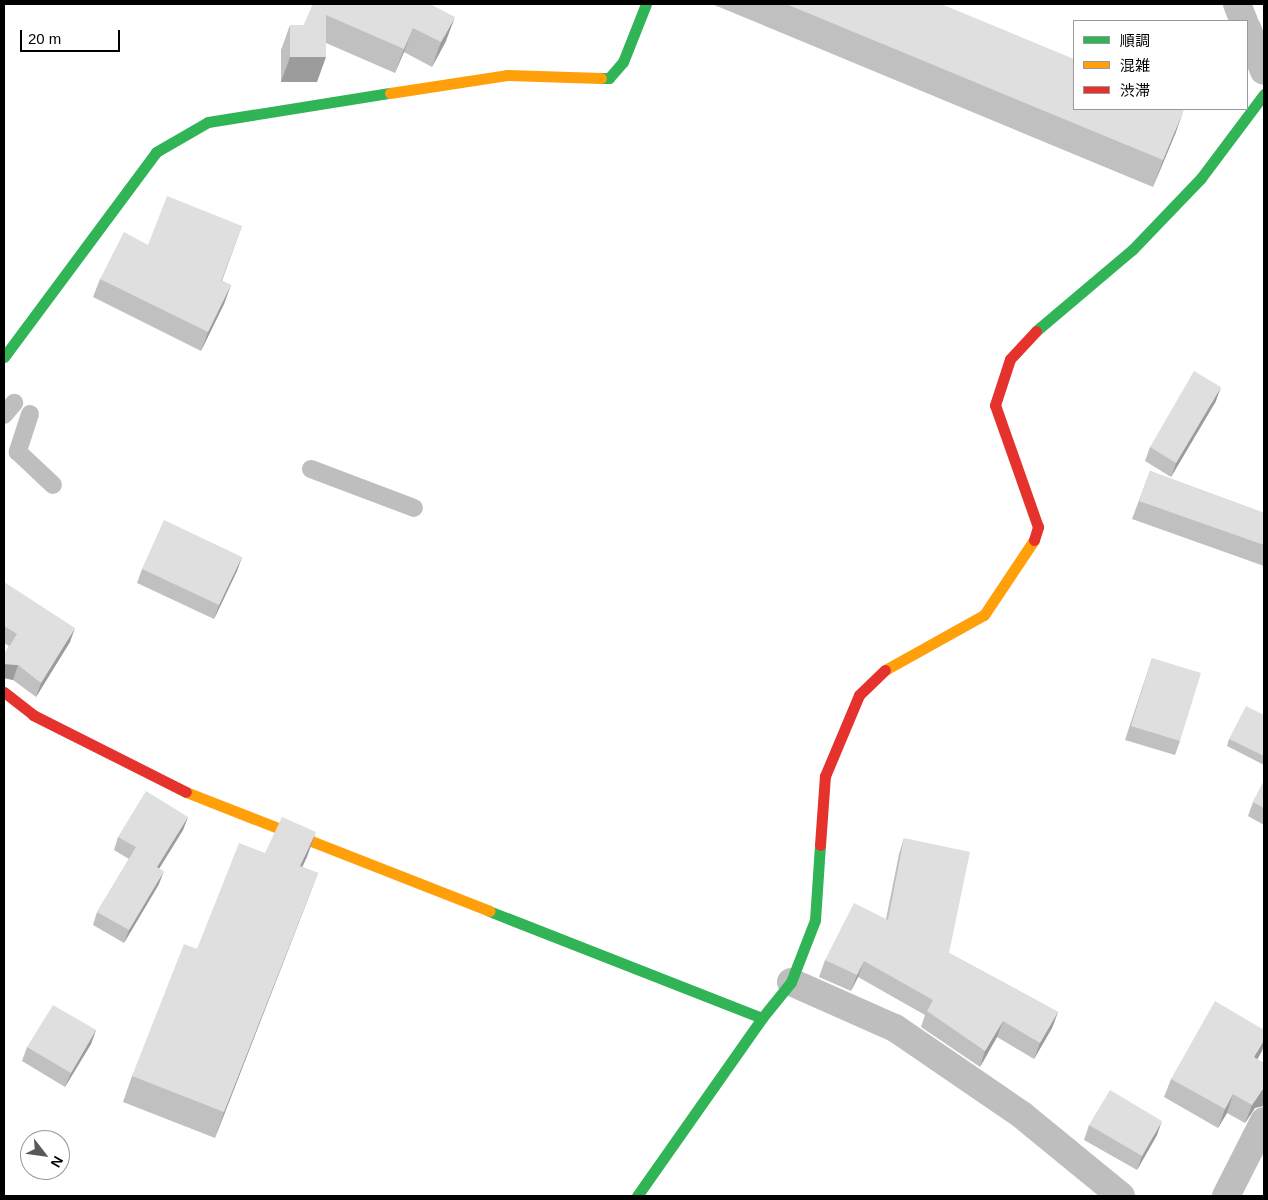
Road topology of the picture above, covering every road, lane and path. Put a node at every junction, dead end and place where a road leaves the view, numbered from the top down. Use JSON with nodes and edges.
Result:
{"nodes":[{"id":1,"x":646,"y":4,"type":"edge"},
{"id":2,"x":1237,"y":4,"type":"edge"},
{"id":3,"x":1244,"y":20,"type":"edge"},
{"id":4,"x":1248,"y":31,"type":"edge"},
{"id":5,"x":1264,"y":71,"type":"edge"},
{"id":6,"x":1264,"y":94,"type":"edge"},
{"id":7,"x":4,"y":357,"type":"edge"},
{"id":8,"x":30,"y":414,"type":"dead end"},
{"id":9,"x":311,"y":469,"type":"dead end"},
{"id":10,"x":53,"y":485,"type":"dead end"},
{"id":11,"x":414,"y":508,"type":"dead end"},
{"id":12,"x":4,"y":692,"type":"edge"},
{"id":13,"x":791,"y":982,"type":"junction"},
{"id":14,"x":762,"y":1018,"type":"junction"},
{"id":15,"x":1264,"y":1121,"type":"edge"},
{"id":16,"x":638,"y":1196,"type":"edge"},
{"id":17,"x":1120,"y":1196,"type":"edge"},
{"id":18,"x":1226,"y":1196,"type":"edge"}],
"edges":[{"from":1,"to":7,"type":"street"},
{"from":2,"to":3,"type":"street"},
{"from":4,"to":5,"type":"street"},
{"from":6,"to":13,"type":"street"},
{"from":8,"to":10,"type":"lane"},
{"from":9,"to":11,"type":"lane"},
{"from":12,"to":14,"type":"street"},
{"from":13,"to":14,"type":"street"},
{"from":13,"to":17,"type":"street"},
{"from":14,"to":16,"type":"street"},
{"from":15,"to":18,"type":"street"}]}
